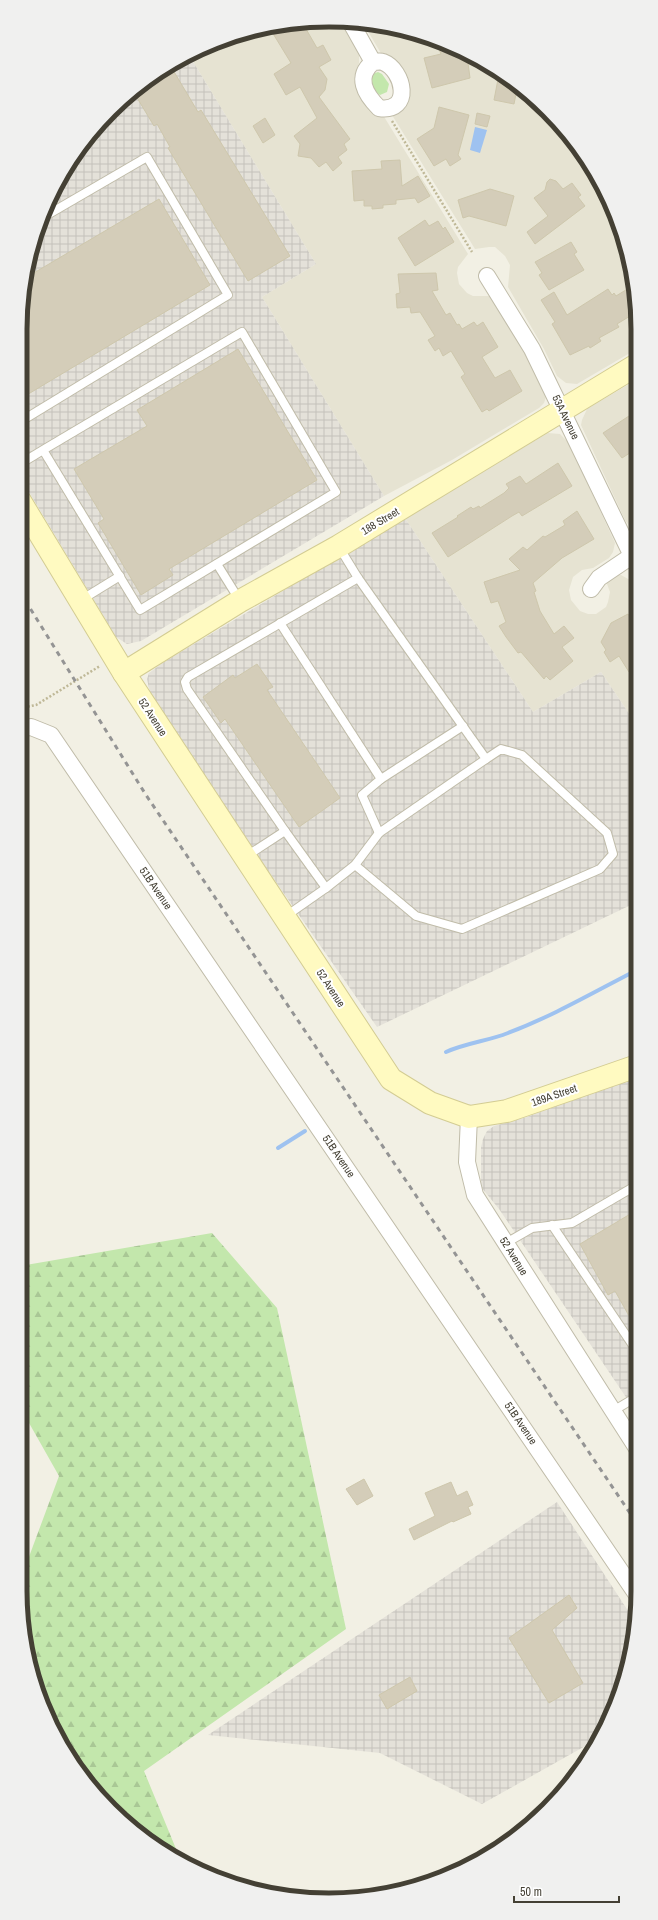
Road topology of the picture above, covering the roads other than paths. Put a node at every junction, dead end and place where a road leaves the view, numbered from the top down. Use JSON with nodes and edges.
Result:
{"nodes":[{"id":1,"x":354,"y":29,"type":"edge"},
{"id":2,"x":373,"y":62,"type":"dead end"},
{"id":3,"x":50,"y":213,"type":"edge"},
{"id":4,"x":487,"y":276,"type":"dead end"},
{"id":5,"x":631,"y":369,"type":"edge"},
{"id":6,"x":562,"y":410,"type":"junction"},
{"id":7,"x":27,"y":415,"type":"edge"},
{"id":8,"x":43,"y":450,"type":"junction"},
{"id":9,"x":27,"y":460,"type":"edge"},
{"id":10,"x":27,"y":513,"type":"edge"},
{"id":11,"x":339,"y":546,"type":"junction"},
{"id":12,"x":631,"y":551,"type":"edge"},
{"id":13,"x":631,"y":559,"type":"edge"},
{"id":14,"x":217,"y":564,"type":"junction"},
{"id":15,"x":120,"y":576,"type":"junction"},
{"id":16,"x":358,"y":578,"type":"junction"},
{"id":17,"x":591,"y":589,"type":"dead end"},
{"id":18,"x":80,"y":601,"type":"junction"},
{"id":19,"x":240,"y":601,"type":"junction"},
{"id":20,"x":280,"y":623,"type":"junction"},
{"id":21,"x":124,"y":673,"type":"junction"},
{"id":22,"x":463,"y":726,"type":"junction"},
{"id":23,"x":27,"y":728,"type":"edge"},
{"id":24,"x":486,"y":759,"type":"junction"},
{"id":25,"x":381,"y":779,"type":"junction"},
{"id":26,"x":285,"y":831,"type":"junction"},
{"id":27,"x":379,"y":833,"type":"junction"},
{"id":28,"x":245,"y":858,"type":"junction"},
{"id":29,"x":355,"y":865,"type":"junction"},
{"id":30,"x":326,"y":888,"type":"junction"},
{"id":31,"x":284,"y":917,"type":"junction"},
{"id":32,"x":631,"y":1068,"type":"edge"},
{"id":33,"x":469,"y":1117,"type":"junction"},
{"id":34,"x":631,"y":1188,"type":"edge"},
{"id":35,"x":552,"y":1226,"type":"junction"},
{"id":36,"x":506,"y":1243,"type":"junction"},
{"id":37,"x":631,"y":1343,"type":"edge"},
{"id":38,"x":631,"y":1400,"type":"edge"},
{"id":39,"x":613,"y":1411,"type":"junction"},
{"id":40,"x":631,"y":1439,"type":"edge"},
{"id":41,"x":631,"y":1585,"type":"edge"}],
"edges":[{"from":1,"to":2,"type":"street"},
{"from":3,"to":7,"type":"lane"},
{"from":4,"to":6,"type":"street","name":"53A Avenue"},
{"from":5,"to":6,"type":"street","name":"188 Street"},
{"from":6,"to":11,"type":"street","name":"188 Street"},
{"from":6,"to":12,"type":"street","name":"53A Avenue"},
{"from":8,"to":9,"type":"lane"},
{"from":8,"to":14,"type":"lane"},
{"from":8,"to":15,"type":"lane"},
{"from":10,"to":18,"type":"street","name":"52 Avenue"},
{"from":11,"to":16,"type":"lane"},
{"from":11,"to":19,"type":"street","name":"188 Street"},
{"from":13,"to":17,"type":"street"},
{"from":14,"to":15,"type":"lane"},
{"from":14,"to":19,"type":"lane"},
{"from":15,"to":18,"type":"lane"},
{"from":16,"to":20,"type":"lane"},
{"from":16,"to":22,"type":"lane"},
{"from":18,"to":21,"type":"street","name":"52 Avenue"},
{"from":19,"to":21,"type":"street","name":"188 Street"},
{"from":20,"to":25,"type":"lane"},
{"from":20,"to":26,"type":"lane"},
{"from":21,"to":28,"type":"street","name":"52 Avenue"},
{"from":22,"to":24,"type":"lane"},
{"from":22,"to":25,"type":"lane"},
{"from":23,"to":41,"type":"street","name":"51B Avenue"},
{"from":24,"to":27,"type":"lane"},
{"from":24,"to":29,"type":"lane"},
{"from":25,"to":27,"type":"lane"},
{"from":26,"to":28,"type":"lane"},
{"from":26,"to":30,"type":"lane"},
{"from":27,"to":29,"type":"lane"},
{"from":28,"to":31,"type":"street","name":"52 Avenue"},
{"from":29,"to":30,"type":"lane"},
{"from":30,"to":31,"type":"lane"},
{"from":31,"to":33,"type":"street","name":"52 Avenue"},
{"from":32,"to":33,"type":"street","name":"189A Street"},
{"from":33,"to":36,"type":"street","name":"52 Avenue"},
{"from":34,"to":35,"type":"lane"},
{"from":35,"to":36,"type":"lane"},
{"from":35,"to":37,"type":"lane"},
{"from":36,"to":39,"type":"street","name":"52 Avenue"},
{"from":38,"to":39,"type":"lane"},
{"from":39,"to":40,"type":"street","name":"52 Avenue"}]}
